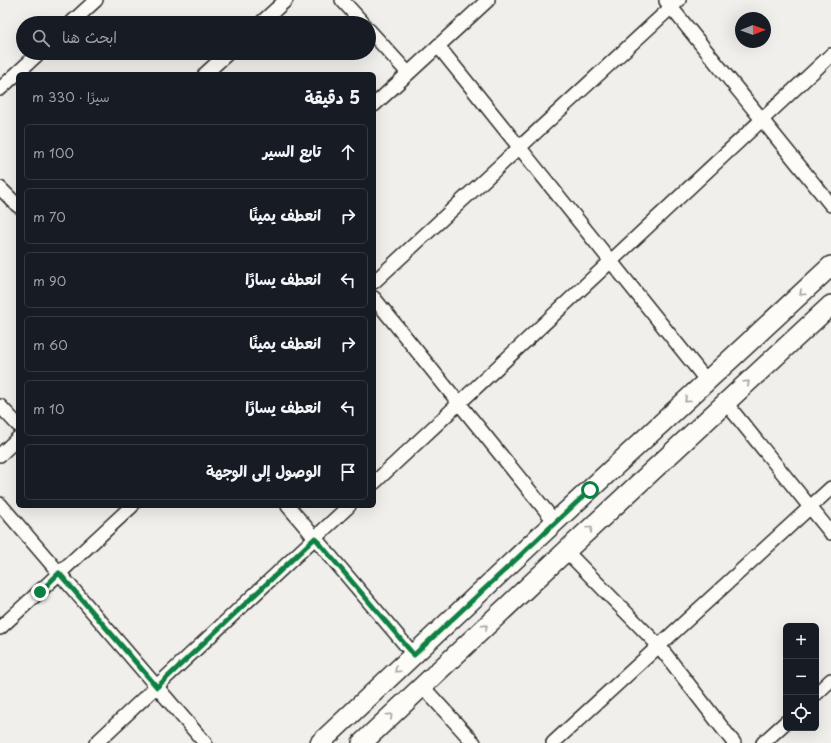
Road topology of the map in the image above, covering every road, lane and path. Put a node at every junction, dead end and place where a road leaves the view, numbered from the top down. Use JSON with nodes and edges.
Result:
{"nodes":[{"id":1,"x":96,"y":0,"type":"edge"},
{"id":2,"x":286,"y":0,"type":"edge"},
{"id":3,"x":342,"y":0,"type":"edge"},
{"id":4,"x":488,"y":0,"type":"edge"},
{"id":5,"x":672,"y":2,"type":"edge"},
{"id":6,"x":79,"y":16,"type":"edge"},
{"id":7,"x":269,"y":16,"type":"edge"},
{"id":8,"x":357,"y":16,"type":"edge"},
{"id":9,"x":376,"y":38,"type":"edge"},
{"id":10,"x":438,"y":46,"type":"junction"},
{"id":11,"x":831,"y":55,"type":"edge"},
{"id":12,"x":31,"y":60,"type":"edge"},
{"id":13,"x":220,"y":60,"type":"edge"},
{"id":14,"x":18,"y":72,"type":"edge"},
{"id":15,"x":207,"y":72,"type":"edge"},
{"id":16,"x":408,"y":73,"type":"junction"},
{"id":17,"x":16,"y":74,"type":"edge"},
{"id":18,"x":0,"y":89,"type":"edge"},
{"id":19,"x":376,"y":103,"type":"edge"},
{"id":20,"x":762,"y":120,"type":"junction"},
{"id":21,"x":520,"y":147,"type":"junction"},
{"id":22,"x":0,"y":188,"type":"edge"},
{"id":23,"x":16,"y":204,"type":"edge"},
{"id":24,"x":831,"y":205,"type":"edge"},
{"id":25,"x":611,"y":261,"type":"junction"},
{"id":26,"x":831,"y":266,"type":"edge"},
{"id":27,"x":376,"y":280,"type":"edge"},
{"id":28,"x":376,"y":300,"type":"edge"},
{"id":29,"x":831,"y":305,"type":"edge"},
{"id":30,"x":707,"y":381,"type":"junction"},
{"id":31,"x":459,"y":403,"type":"junction"},
{"id":32,"x":726,"y":403,"type":"junction"},
{"id":33,"x":0,"y":406,"type":"edge"},
{"id":34,"x":16,"y":423,"type":"edge"},
{"id":35,"x":16,"y":440,"type":"edge"},
{"id":36,"x":0,"y":455,"type":"edge"},
{"id":37,"x":376,"y":481,"type":"edge"},
{"id":38,"x":831,"y":488,"type":"edge"},
{"id":39,"x":0,"y":504,"type":"edge"},
{"id":40,"x":810,"y":507,"type":"junction"},
{"id":41,"x":130,"y":508,"type":"edge"},
{"id":42,"x":290,"y":508,"type":"edge"},
{"id":43,"x":347,"y":508,"type":"edge"},
{"id":44,"x":555,"y":522,"type":"junction"},
{"id":45,"x":831,"y":533,"type":"edge"},
{"id":46,"x":315,"y":538,"type":"junction"},
{"id":47,"x":566,"y":551,"type":"junction"},
{"id":48,"x":59,"y":573,"type":"junction"},
{"id":49,"x":0,"y":628,"type":"edge"},
{"id":50,"x":659,"y":646,"type":"junction"},
{"id":51,"x":414,"y":655,"type":"junction"},
{"id":52,"x":831,"y":680,"type":"edge"},
{"id":53,"x":422,"y":686,"type":"junction"},
{"id":54,"x":157,"y":687,"type":"junction"},
{"id":55,"x":819,"y":691,"type":"edge"},
{"id":56,"x":783,"y":725,"type":"edge"},
{"id":57,"x":96,"y":743,"type":"edge"},
{"id":58,"x":205,"y":743,"type":"edge"},
{"id":59,"x":320,"y":743,"type":"edge"},
{"id":60,"x":362,"y":743,"type":"edge"},
{"id":61,"x":474,"y":743,"type":"edge"},
{"id":62,"x":553,"y":743,"type":"edge"},
{"id":63,"x":734,"y":743,"type":"edge"},
{"id":64,"x":763,"y":743,"type":"edge"}],
"edges":[{"from":1,"to":6,"type":"street"},
{"from":2,"to":7,"type":"street"},
{"from":3,"to":8,"type":"street"},
{"from":4,"to":10,"type":"street"},
{"from":5,"to":20,"type":"street"},
{"from":5,"to":21,"type":"street"},
{"from":9,"to":16,"type":"street"},
{"from":10,"to":16,"type":"street"},
{"from":10,"to":21,"type":"street"},
{"from":11,"to":20,"type":"street"},
{"from":12,"to":14,"type":"street"},
{"from":13,"to":15,"type":"street"},
{"from":16,"to":19,"type":"street"},
{"from":17,"to":18,"type":"street"},
{"from":20,"to":24,"type":"street"},
{"from":20,"to":25,"type":"street"},
{"from":21,"to":25,"type":"street"},
{"from":21,"to":27,"type":"street"},
{"from":22,"to":23,"type":"street"},
{"from":25,"to":30,"type":"street"},
{"from":25,"to":31,"type":"street"},
{"from":26,"to":30,"type":"main road","one_way":true},
{"from":28,"to":31,"type":"street"},
{"from":32,"to":29,"type":"main road","one_way":true},
{"from":30,"to":44,"type":"main road","one_way":true},
{"from":31,"to":37,"type":"street"},
{"from":31,"to":44,"type":"street"},
{"from":32,"to":40,"type":"street"},
{"from":47,"to":32,"type":"main road","one_way":true},
{"from":33,"to":34,"type":"street"},
{"from":35,"to":36,"type":"street"},
{"from":38,"to":40,"type":"street"},
{"from":39,"to":48,"type":"street"},
{"from":40,"to":45,"type":"street"},
{"from":40,"to":50,"type":"street"},
{"from":41,"to":48,"type":"street"},
{"from":42,"to":46,"type":"street"},
{"from":43,"to":46,"type":"street"},
{"from":44,"to":51,"type":"main road"},
{"from":46,"to":51,"type":"street"},
{"from":46,"to":54,"type":"street"},
{"from":47,"to":50,"type":"street"},
{"from":53,"to":47,"type":"main road","one_way":true},
{"from":48,"to":49,"type":"street"},
{"from":48,"to":54,"type":"street"},
{"from":50,"to":62,"type":"street"},
{"from":50,"to":63,"type":"street"},
{"from":51,"to":59,"type":"main road","one_way":true},
{"from":52,"to":55,"type":"street"},
{"from":60,"to":53,"type":"main road","one_way":true},
{"from":53,"to":61,"type":"street"},
{"from":54,"to":57,"type":"street"},
{"from":54,"to":58,"type":"street"},
{"from":56,"to":64,"type":"street"}]}
